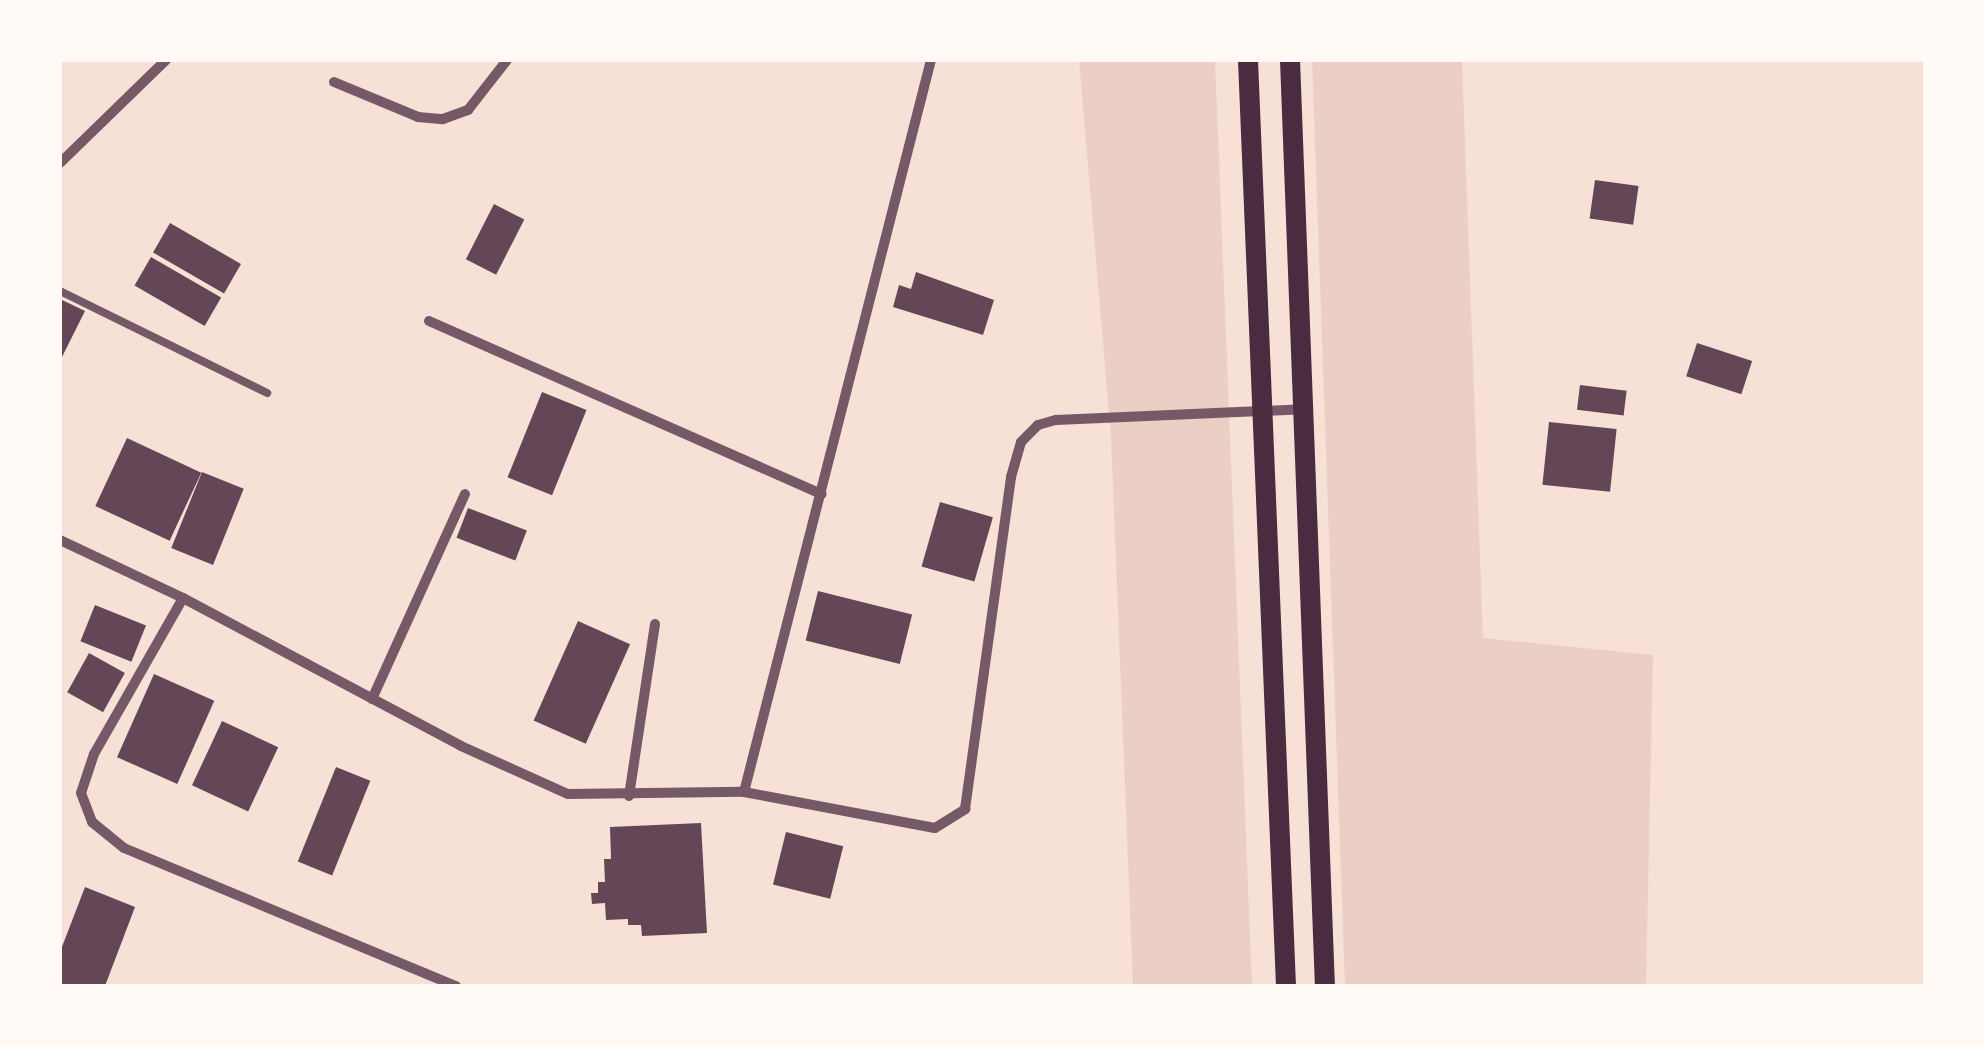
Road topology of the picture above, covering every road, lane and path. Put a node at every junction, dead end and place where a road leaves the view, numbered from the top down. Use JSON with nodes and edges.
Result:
{"nodes":[{"id":1,"x":166,"y":60,"type":"edge"},
{"id":2,"x":507,"y":60,"type":"edge"},
{"id":3,"x":931,"y":60,"type":"edge"},
{"id":4,"x":1248,"y":60,"type":"edge"},
{"id":5,"x":1290,"y":60,"type":"edge"},
{"id":6,"x":334,"y":82,"type":"dead end"},
{"id":7,"x":60,"y":163,"type":"edge"},
{"id":8,"x":60,"y":291,"type":"edge"},
{"id":9,"x":429,"y":321,"type":"dead end"},
{"id":10,"x":267,"y":393,"type":"dead end"},
{"id":11,"x":1304,"y":409,"type":"junction"},
{"id":12,"x":1260,"y":410,"type":"junction"},
{"id":13,"x":465,"y":494,"type":"dead end"},
{"id":14,"x":822,"y":494,"type":"junction"},
{"id":15,"x":60,"y":540,"type":"edge"},
{"id":16,"x":182,"y":598,"type":"junction"},
{"id":17,"x":655,"y":624,"type":"dead end"},
{"id":18,"x":372,"y":698,"type":"junction"},
{"id":19,"x":744,"y":792,"type":"junction"},
{"id":20,"x":629,"y":796,"type":"junction"},
{"id":21,"x":456,"y":986,"type":"edge"},
{"id":22,"x":1286,"y":986,"type":"edge"},
{"id":23,"x":1325,"y":986,"type":"edge"}],
"edges":[{"from":1,"to":7,"type":"street"},
{"from":2,"to":6,"type":"street"},
{"from":3,"to":14,"type":"street"},
{"from":4,"to":12,"type":"main road"},
{"from":5,"to":11,"type":"main road"},
{"from":8,"to":10,"type":"lane"},
{"from":9,"to":14,"type":"street"},
{"from":11,"to":12,"type":"street"},
{"from":11,"to":23,"type":"main road"},
{"from":12,"to":19,"type":"street"},
{"from":12,"to":22,"type":"main road"},
{"from":13,"to":18,"type":"street"},
{"from":14,"to":19,"type":"street"},
{"from":15,"to":16,"type":"street"},
{"from":16,"to":18,"type":"street"},
{"from":16,"to":21,"type":"street"},
{"from":17,"to":20,"type":"street"},
{"from":18,"to":20,"type":"street"},
{"from":19,"to":20,"type":"street"}]}
